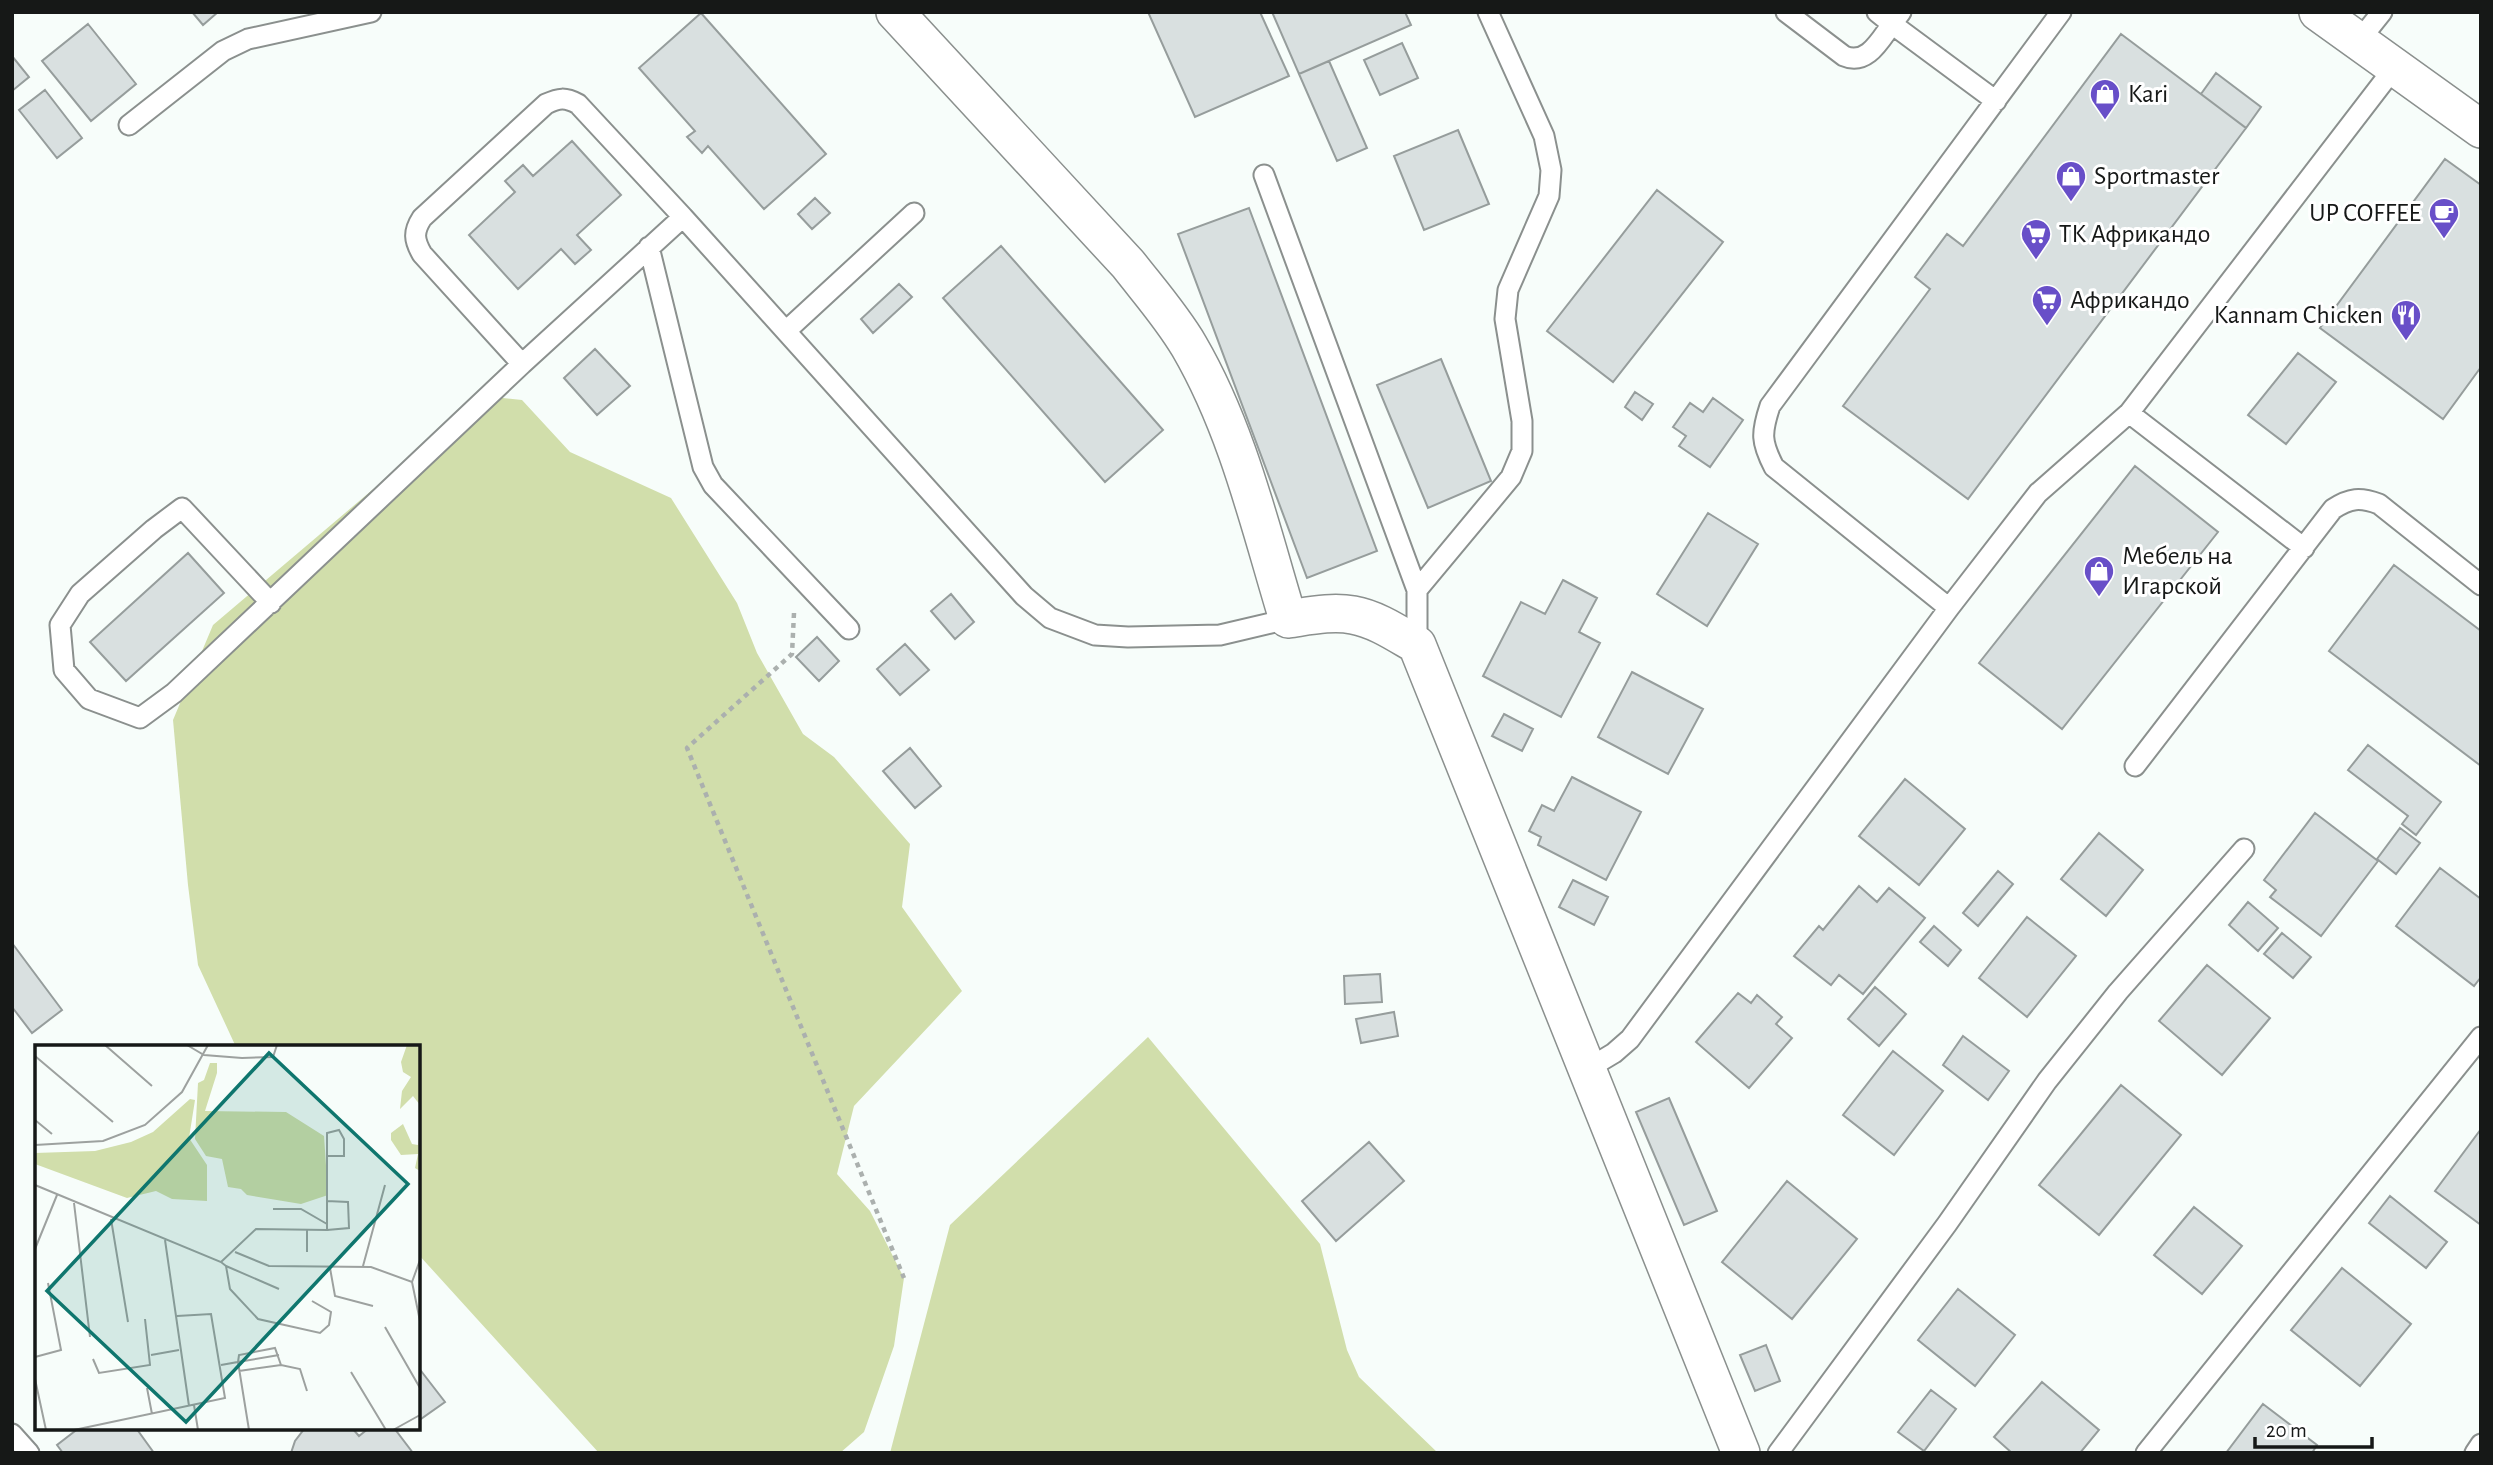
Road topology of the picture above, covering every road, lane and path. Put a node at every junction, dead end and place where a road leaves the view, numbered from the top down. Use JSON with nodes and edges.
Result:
{"nodes":[{"id":1,"x":371,"y":12,"type":"edge"},
{"id":2,"x":895,"y":12,"type":"edge"},
{"id":3,"x":1488,"y":12,"type":"edge"},
{"id":4,"x":1786,"y":12,"type":"edge"},
{"id":5,"x":2062,"y":12,"type":"edge"},
{"id":6,"x":2318,"y":12,"type":"edge"},
{"id":7,"x":2382,"y":12,"type":"edge"},
{"id":8,"x":1890,"y":16,"type":"edge"},
{"id":9,"x":2358,"y":42,"type":"junction"},
{"id":10,"x":2394,"y":68,"type":"junction"},
{"id":11,"x":1996,"y":101,"type":"junction"},
{"id":12,"x":129,"y":125,"type":"dead end"},
{"id":13,"x":2481,"y":129,"type":"edge"},
{"id":14,"x":1264,"y":175,"type":"dead end"},
{"id":15,"x":914,"y":213,"type":"dead end"},
{"id":16,"x":683,"y":217,"type":"junction"},
{"id":17,"x":649,"y":247,"type":"junction"},
{"id":18,"x":786,"y":331,"type":"junction"},
{"id":19,"x":522,"y":364,"type":"junction"},
{"id":20,"x":2129,"y":413,"type":"junction"},
{"id":21,"x":2304,"y":548,"type":"junction"},
{"id":22,"x":2481,"y":585,"type":"edge"},
{"id":23,"x":1416,"y":590,"type":"junction"},
{"id":24,"x":271,"y":603,"type":"junction"},
{"id":25,"x":1949,"y":608,"type":"junction"},
{"id":26,"x":794,"y":610,"type":"dead end"},
{"id":27,"x":1288,"y":619,"type":"junction"},
{"id":28,"x":849,"y":629,"type":"dead end"},
{"id":29,"x":1418,"y":645,"type":"junction"},
{"id":30,"x":2135,"y":766,"type":"dead end"},
{"id":31,"x":2244,"y":849,"type":"dead end"},
{"id":32,"x":2481,"y":1037,"type":"edge"},
{"id":33,"x":1589,"y":1068,"type":"junction"},
{"id":34,"x":904,"y":1279,"type":"dead end"},
{"id":35,"x":12,"y":1434,"type":"edge"},
{"id":36,"x":2481,"y":1444,"type":"edge"},
{"id":37,"x":29,"y":1453,"type":"edge"},
{"id":38,"x":1741,"y":1453,"type":"edge"},
{"id":39,"x":1778,"y":1453,"type":"edge"},
{"id":40,"x":2147,"y":1453,"type":"edge"},
{"id":41,"x":2475,"y":1453,"type":"edge"}],
"edges":[{"from":1,"to":12,"type":"lane"},
{"from":2,"to":27,"type":"street"},
{"from":3,"to":23,"type":"lane"},
{"from":4,"to":8,"type":"lane"},
{"from":5,"to":11,"type":"lane"},
{"from":6,"to":9,"type":"street"},
{"from":7,"to":9,"type":"lane"},
{"from":8,"to":11,"type":"lane"},
{"from":9,"to":10,"type":"street"},
{"from":10,"to":13,"type":"street"},
{"from":10,"to":20,"type":"lane"},
{"from":11,"to":25,"type":"lane"},
{"from":14,"to":23,"type":"lane"},
{"from":15,"to":18,"type":"lane"},
{"from":16,"to":17,"type":"lane"},
{"from":16,"to":18,"type":"lane"},
{"from":16,"to":19,"type":"lane"},
{"from":17,"to":19,"type":"lane"},
{"from":17,"to":28,"type":"lane"},
{"from":18,"to":27,"type":"lane"},
{"from":19,"to":24,"type":"lane"},
{"from":20,"to":21,"type":"lane"},
{"from":20,"to":25,"type":"lane"},
{"from":21,"to":22,"type":"lane"},
{"from":21,"to":30,"type":"lane"},
{"from":23,"to":29,"type":"lane"},
{"from":24,"to":24,"type":"lane"},
{"from":25,"to":33,"type":"lane"},
{"from":26,"to":34,"type":"path"},
{"from":27,"to":29,"type":"street"},
{"from":29,"to":33,"type":"street"},
{"from":31,"to":39,"type":"lane"},
{"from":32,"to":40,"type":"lane"},
{"from":33,"to":38,"type":"street"},
{"from":35,"to":37,"type":"lane"},
{"from":36,"to":41,"type":"lane"}]}
